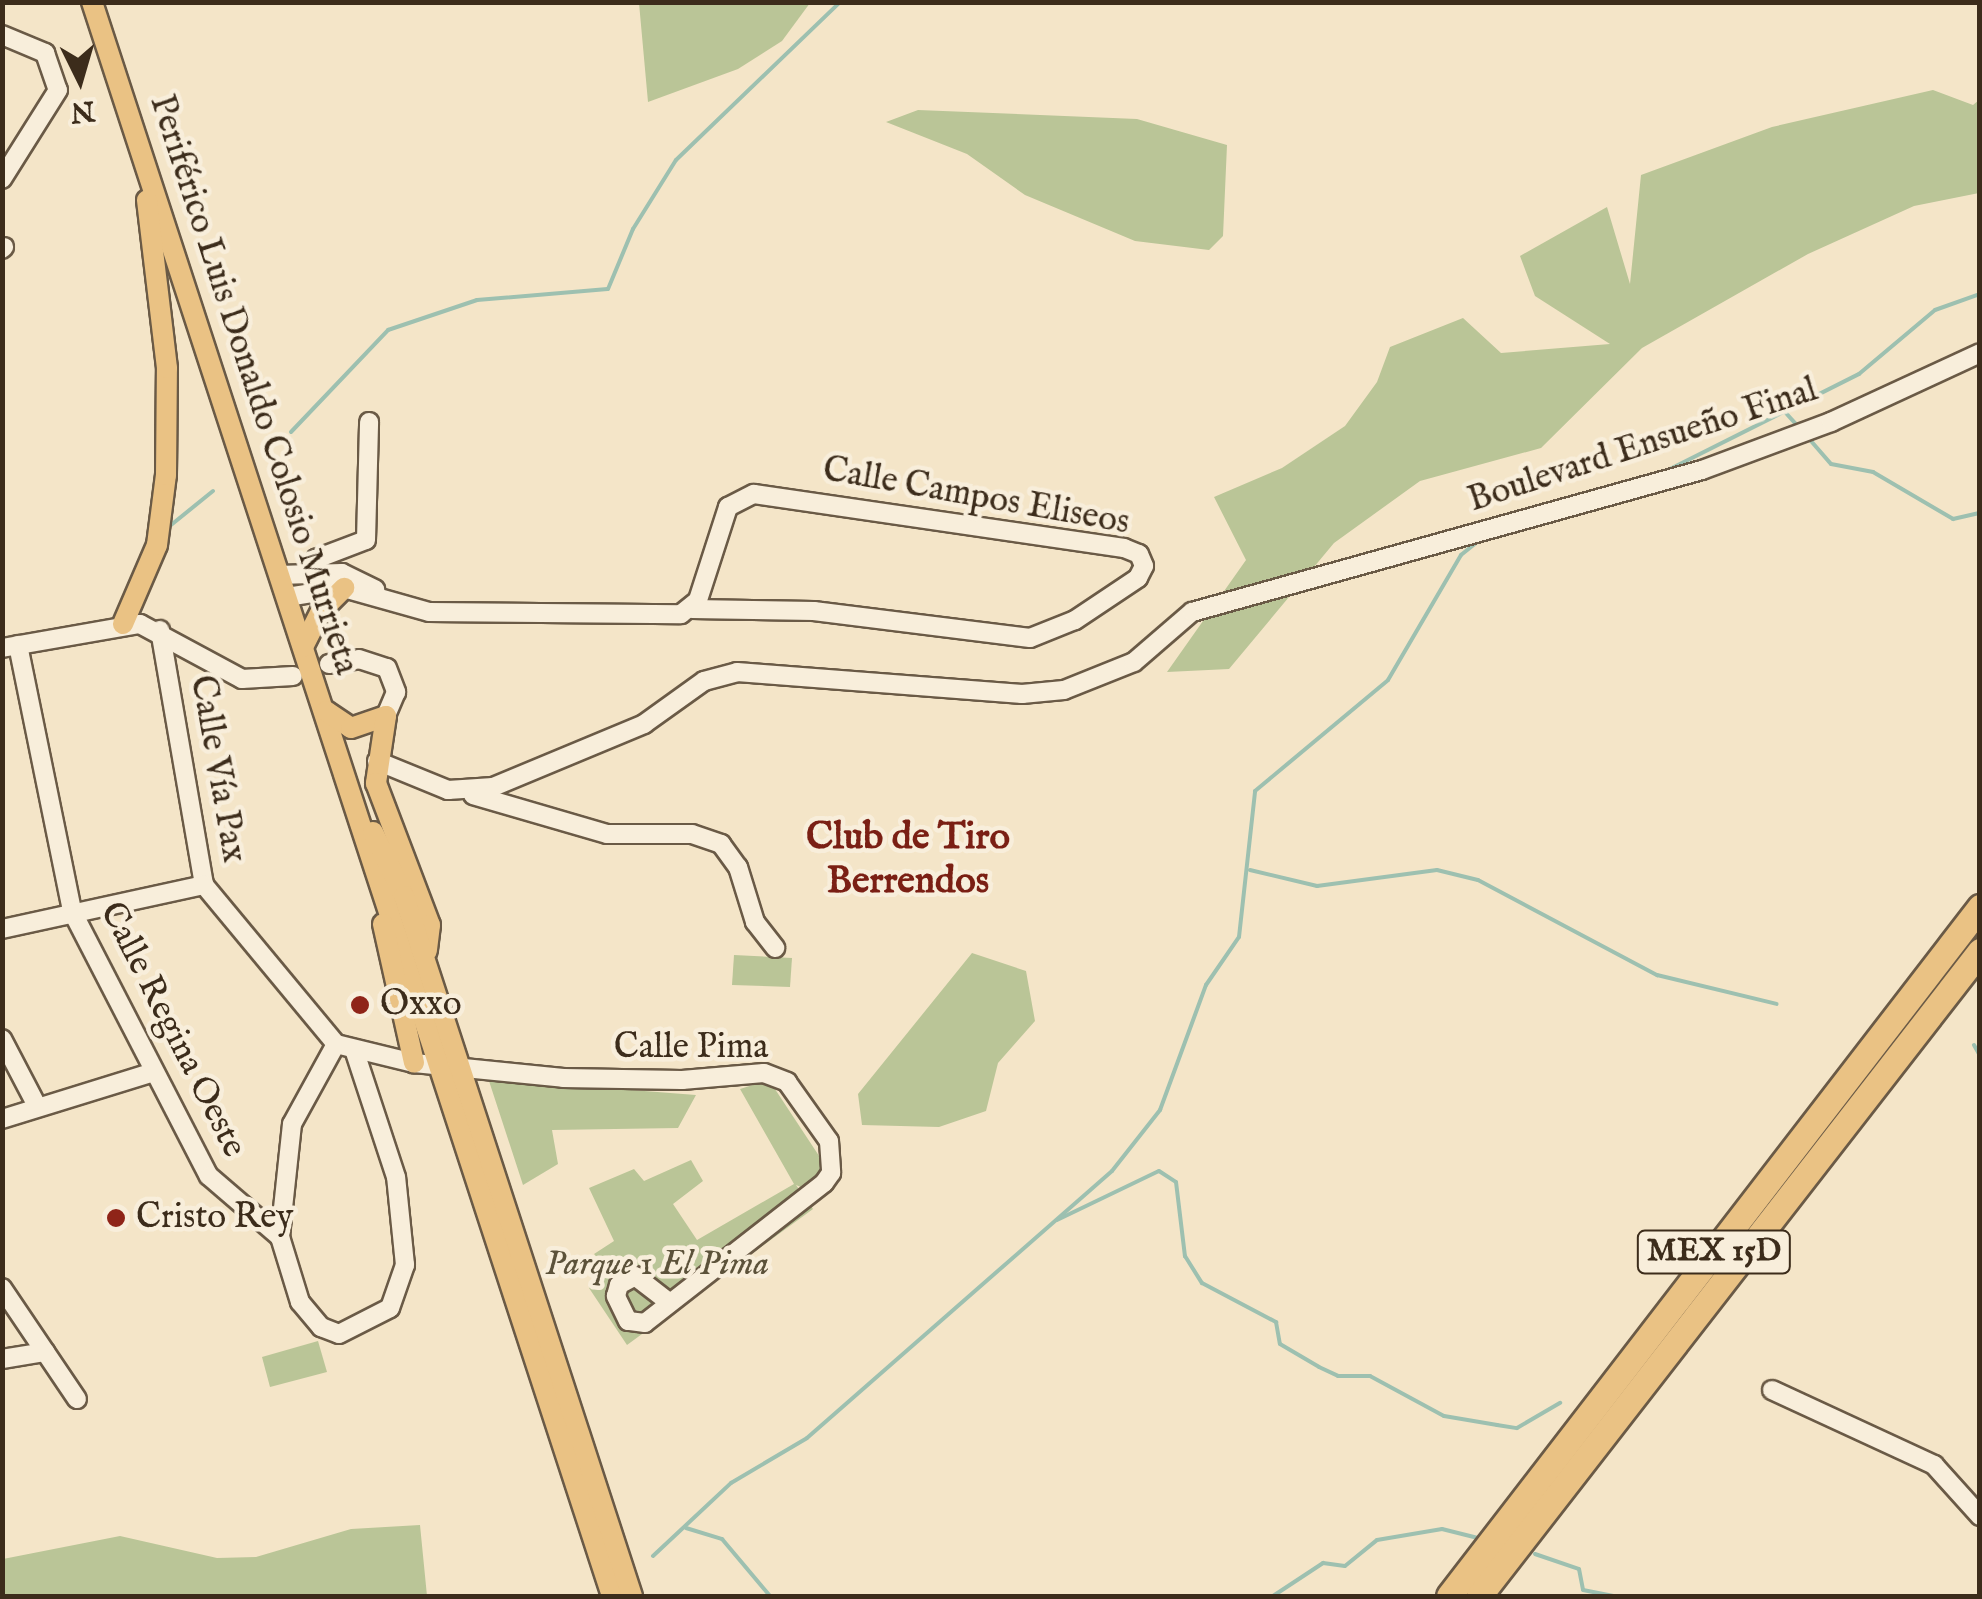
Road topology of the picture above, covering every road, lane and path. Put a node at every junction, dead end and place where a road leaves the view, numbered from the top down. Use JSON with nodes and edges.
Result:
{"nodes":[{"id":1,"x":92,"y":2,"type":"edge"},
{"id":2,"x":2,"y":35,"type":"edge"},
{"id":3,"x":140,"y":144,"type":"junction"},
{"id":4,"x":2,"y":179,"type":"edge"},
{"id":5,"x":1980,"y":353,"type":"edge"},
{"id":6,"x":369,"y":422,"type":"dead end"},
{"id":7,"x":309,"y":574,"type":"junction"},
{"id":8,"x":280,"y":575,"type":"junction"},
{"id":9,"x":356,"y":587,"type":"junction"},
{"id":10,"x":286,"y":597,"type":"junction"},
{"id":11,"x":692,"y":608,"type":"junction"},
{"id":12,"x":123,"y":624,"type":"junction"},
{"id":13,"x":160,"y":630,"type":"junction"},
{"id":14,"x":10,"y":647,"type":"edge"},
{"id":15,"x":303,"y":647,"type":"junction"},
{"id":16,"x":329,"y":664,"type":"dead end"},
{"id":17,"x":293,"y":676,"type":"dead end"},
{"id":18,"x":325,"y":710,"type":"junction"},
{"id":19,"x":386,"y":716,"type":"junction"},
{"id":20,"x":377,"y":760,"type":"junction"},
{"id":21,"x":351,"y":788,"type":"junction"},
{"id":22,"x":464,"y":792,"type":"junction"},
{"id":23,"x":204,"y":884,"type":"junction"},
{"id":24,"x":404,"y":896,"type":"junction"},
{"id":25,"x":383,"y":903,"type":"junction"},
{"id":26,"x":1980,"y":906,"type":"edge"},
{"id":27,"x":72,"y":912,"type":"junction"},
{"id":28,"x":1980,"y":924,"type":"edge"},
{"id":29,"x":2,"y":928,"type":"edge"},
{"id":30,"x":775,"y":948,"type":"dead end"},
{"id":31,"x":1980,"y":951,"type":"edge"},
{"id":32,"x":425,"y":958,"type":"junction"},
{"id":33,"x":1980,"y":972,"type":"edge"},
{"id":34,"x":2,"y":1039,"type":"edge"},
{"id":35,"x":336,"y":1044,"type":"junction"},
{"id":36,"x":355,"y":1052,"type":"junction"},
{"id":37,"x":414,"y":1064,"type":"junction"},
{"id":38,"x":451,"y":1068,"type":"junction"},
{"id":39,"x":152,"y":1073,"type":"junction"},
{"id":40,"x":36,"y":1106,"type":"junction"},
{"id":41,"x":2,"y":1118,"type":"edge"},
{"id":42,"x":280,"y":1238,"type":"junction"},
{"id":43,"x":2,"y":1288,"type":"edge"},
{"id":44,"x":670,"y":1303,"type":"dead end"},
{"id":45,"x":45,"y":1352,"type":"junction"},
{"id":46,"x":2,"y":1359,"type":"edge"},
{"id":47,"x":1772,"y":1390,"type":"dead end"},
{"id":48,"x":77,"y":1399,"type":"dead end"},
{"id":49,"x":1980,"y":1516,"type":"edge"},
{"id":50,"x":612,"y":1596,"type":"edge"},
{"id":51,"x":632,"y":1596,"type":"edge"},
{"id":52,"x":1449,"y":1596,"type":"edge"},
{"id":53,"x":1461,"y":1596,"type":"edge"},
{"id":54,"x":1480,"y":1596,"type":"edge"},
{"id":55,"x":1500,"y":1596,"type":"edge"}],
"edges":[{"from":1,"to":3,"type":"main road","name":"Periférico Luis Donaldo Colosio Murrieta"},
{"from":2,"to":4,"type":"street"},
{"from":3,"to":8,"type":"main road","name":"Periférico Luis Donaldo Colosio Murrieta"},
{"from":3,"to":12,"type":"main road"},
{"from":5,"to":22,"type":"street","name":"Boulevard Ensueño Final"},
{"from":6,"to":7,"type":"street"},
{"from":7,"to":8,"type":"street"},
{"from":7,"to":9,"type":"street"},
{"from":8,"to":10,"type":"main road","name":"Periférico Luis Donaldo Colosio Murrieta"},
{"from":9,"to":10,"type":"street"},
{"from":9,"to":11,"type":"street","name":"Calle Campos Eliseos"},
{"from":9,"to":15,"type":"main road"},
{"from":10,"to":15,"type":"main road","name":"Periférico Luis Donaldo Colosio Murrieta"},
{"from":11,"to":11,"type":"street","name":"Calle Campos Eliseos"},
{"from":12,"to":13,"type":"street"},
{"from":12,"to":14,"type":"street"},
{"from":13,"to":17,"type":"street"},
{"from":13,"to":23,"type":"street","name":"Calle Vía Pax"},
{"from":14,"to":27,"type":"street","name":"Calle Regina Oeste"},
{"from":15,"to":18,"type":"main road","name":"Periférico Luis Donaldo Colosio Murrieta"},
{"from":16,"to":19,"type":"street"},
{"from":18,"to":19,"type":"main road"},
{"from":18,"to":21,"type":"main road","name":"Periférico Luis Donaldo Colosio Murrieta"},
{"from":19,"to":20,"type":"main road"},
{"from":20,"to":22,"type":"street"},
{"from":20,"to":32,"type":"main road"},
{"from":21,"to":24,"type":"main road","name":"Periférico Luis Donaldo Colosio Murrieta"},
{"from":21,"to":25,"type":"main road","name":"Periférico Luis Donaldo Colosio Murrieta"},
{"from":22,"to":30,"type":"street"},
{"from":23,"to":27,"type":"street"},
{"from":23,"to":35,"type":"street","name":"Calle Vía Pax"},
{"from":24,"to":25,"type":"main road"},
{"from":24,"to":32,"type":"main road","name":"Periférico Luis Donaldo Colosio Murrieta"},
{"from":25,"to":37,"type":"main road"},
{"from":25,"to":38,"type":"main road","name":"Periférico Luis Donaldo Colosio Murrieta"},
{"from":26,"to":52,"type":"highway","number":"MEX 15D"},
{"from":27,"to":29,"type":"street"},
{"from":27,"to":39,"type":"street","name":"Calle Regina Oeste"},
{"from":28,"to":53,"type":"highway","number":"MEX 15D"},
{"from":31,"to":54,"type":"highway","number":"MEX 15D"},
{"from":32,"to":38,"type":"main road","name":"Periférico Luis Donaldo Colosio Murrieta"},
{"from":33,"to":55,"type":"highway","number":"MEX 15D"},
{"from":34,"to":40,"type":"street"},
{"from":35,"to":36,"type":"street","name":"Calle Vía Pax"},
{"from":35,"to":42,"type":"street"},
{"from":36,"to":37,"type":"street","name":"Calle Vía Pax"},
{"from":36,"to":42,"type":"street"},
{"from":37,"to":38,"type":"street","name":"Calle Vía Pax"},
{"from":38,"to":44,"type":"street","name":"Calle Pima"},
{"from":38,"to":50,"type":"main road","name":"Periférico Luis Donaldo Colosio Murrieta"},
{"from":38,"to":51,"type":"main road","name":"Periférico Luis Donaldo Colosio Murrieta"},
{"from":39,"to":40,"type":"street"},
{"from":39,"to":42,"type":"street","name":"Calle Regina Oeste"},
{"from":40,"to":41,"type":"street"},
{"from":43,"to":45,"type":"street"},
{"from":45,"to":46,"type":"street"},
{"from":45,"to":48,"type":"street"},
{"from":47,"to":49,"type":"street"}]}
